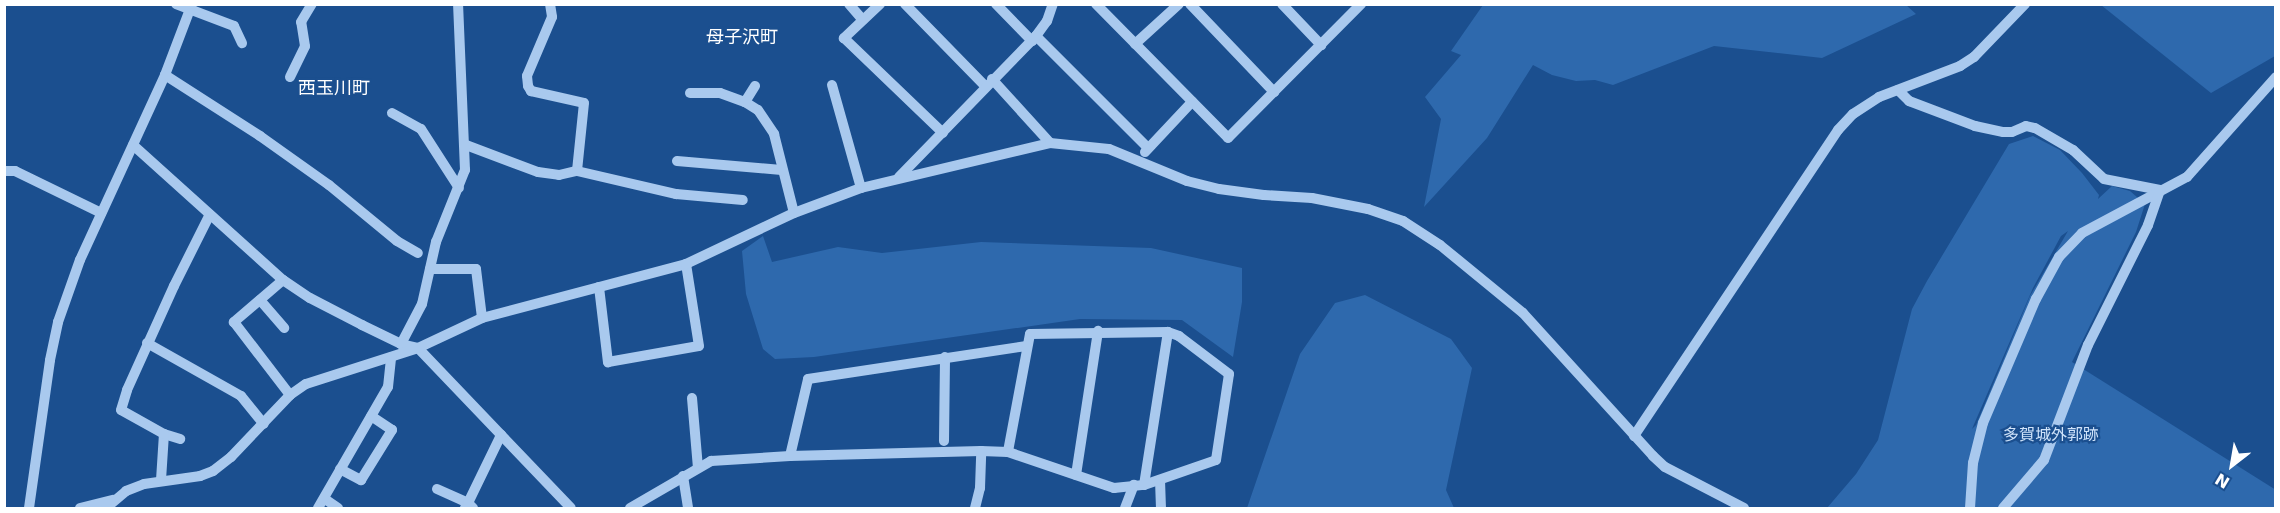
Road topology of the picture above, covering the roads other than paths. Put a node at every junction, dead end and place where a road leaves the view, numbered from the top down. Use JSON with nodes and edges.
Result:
{"nodes":[{"id":1,"x":176,"y":4,"type":"edge"},
{"id":2,"x":312,"y":4,"type":"edge"},
{"id":3,"x":458,"y":4,"type":"edge"},
{"id":4,"x":550,"y":4,"type":"edge"},
{"id":5,"x":849,"y":4,"type":"edge"},
{"id":6,"x":880,"y":4,"type":"edge"},
{"id":7,"x":905,"y":4,"type":"edge"},
{"id":8,"x":996,"y":4,"type":"edge"},
{"id":9,"x":1053,"y":4,"type":"edge"},
{"id":10,"x":1096,"y":4,"type":"edge"},
{"id":11,"x":1179,"y":4,"type":"edge"},
{"id":12,"x":1190,"y":4,"type":"edge"},
{"id":13,"x":1282,"y":4,"type":"edge"},
{"id":14,"x":1361,"y":4,"type":"edge"},
{"id":15,"x":2025,"y":4,"type":"edge"},
{"id":16,"x":191,"y":8,"type":"edge"},
{"id":17,"x":863,"y":20,"type":"junction"},
{"id":18,"x":1034,"y":38,"type":"junction"},
{"id":19,"x":242,"y":43,"type":"dead end"},
{"id":20,"x":1135,"y":44,"type":"junction"},
{"id":21,"x":1321,"y":45,"type":"junction"},
{"id":22,"x":165,"y":75,"type":"junction"},
{"id":23,"x":290,"y":76,"type":"dead end"},
{"id":24,"x":2276,"y":77,"type":"edge"},
{"id":25,"x":988,"y":83,"type":"junction"},
{"id":26,"x":832,"y":84,"type":"dead end"},
{"id":27,"x":755,"y":86,"type":"dead end"},
{"id":28,"x":1898,"y":90,"type":"junction"},
{"id":29,"x":1274,"y":92,"type":"junction"},
{"id":30,"x":690,"y":93,"type":"dead end"},
{"id":31,"x":745,"y":102,"type":"junction"},
{"id":32,"x":1192,"y":102,"type":"junction"},
{"id":33,"x":392,"y":113,"type":"dead end"},
{"id":34,"x":943,"y":133,"type":"junction"},
{"id":35,"x":1050,"y":143,"type":"junction"},
{"id":36,"x":133,"y":145,"type":"junction"},
{"id":37,"x":466,"y":146,"type":"junction"},
{"id":38,"x":1147,"y":147,"type":"junction"},
{"id":39,"x":677,"y":161,"type":"dead end"},
{"id":40,"x":1141,"y":161,"type":"junction"},
{"id":41,"x":782,"y":170,"type":"junction"},
{"id":42,"x":4,"y":171,"type":"edge"},
{"id":43,"x":577,"y":171,"type":"junction"},
{"id":44,"x":899,"y":177,"type":"junction"},
{"id":45,"x":459,"y":188,"type":"junction"},
{"id":46,"x":861,"y":188,"type":"junction"},
{"id":47,"x":2160,"y":190,"type":"junction"},
{"id":48,"x":743,"y":200,"type":"dead end"},
{"id":49,"x":101,"y":213,"type":"junction"},
{"id":50,"x":794,"y":213,"type":"junction"},
{"id":51,"x":210,"y":214,"type":"junction"},
{"id":52,"x":418,"y":253,"type":"dead end"},
{"id":53,"x":686,"y":264,"type":"junction"},
{"id":54,"x":430,"y":269,"type":"junction"},
{"id":55,"x":283,"y":280,"type":"junction"},
{"id":56,"x":599,"y":286,"type":"junction"},
{"id":57,"x":260,"y":300,"type":"junction"},
{"id":58,"x":482,"y":318,"type":"junction"},
{"id":59,"x":284,"y":328,"type":"dead end"},
{"id":60,"x":1098,"y":332,"type":"junction"},
{"id":61,"x":1168,"y":332,"type":"junction"},
{"id":62,"x":147,"y":344,"type":"junction"},
{"id":63,"x":401,"y":344,"type":"junction"},
{"id":64,"x":1027,"y":346,"type":"junction"},
{"id":65,"x":418,"y":348,"type":"junction"},
{"id":66,"x":391,"y":357,"type":"junction"},
{"id":67,"x":945,"y":357,"type":"junction"},
{"id":68,"x":290,"y":395,"type":"junction"},
{"id":69,"x":692,"y":398,"type":"dead end"},
{"id":70,"x":371,"y":416,"type":"junction"},
{"id":71,"x":264,"y":424,"type":"junction"},
{"id":72,"x":164,"y":434,"type":"junction"},
{"id":73,"x":501,"y":435,"type":"junction"},
{"id":74,"x":1634,"y":436,"type":"junction"},
{"id":75,"x":180,"y":440,"type":"dead end"},
{"id":76,"x":944,"y":441,"type":"dead end"},
{"id":77,"x":981,"y":451,"type":"junction"},
{"id":78,"x":1008,"y":453,"type":"junction"},
{"id":79,"x":790,"y":456,"type":"junction"},
{"id":80,"x":698,"y":468,"type":"junction"},
{"id":81,"x":340,"y":469,"type":"junction"},
{"id":82,"x":1076,"y":475,"type":"junction"},
{"id":83,"x":683,"y":476,"type":"junction"},
{"id":84,"x":161,"y":480,"type":"junction"},
{"id":85,"x":1160,"y":480,"type":"junction"},
{"id":86,"x":1139,"y":485,"type":"junction"},
{"id":87,"x":437,"y":489,"type":"dead end"},
{"id":88,"x":117,"y":499,"type":"junction"},
{"id":89,"x":325,"y":499,"type":"junction"},
{"id":90,"x":468,"y":507,"type":"edge"},
{"id":91,"x":29,"y":508,"type":"edge"},
{"id":92,"x":80,"y":508,"type":"edge"},
{"id":93,"x":106,"y":508,"type":"edge"},
{"id":94,"x":318,"y":508,"type":"edge"},
{"id":95,"x":338,"y":508,"type":"edge"},
{"id":96,"x":572,"y":508,"type":"edge"},
{"id":97,"x":630,"y":508,"type":"edge"},
{"id":98,"x":688,"y":508,"type":"edge"},
{"id":99,"x":975,"y":508,"type":"edge"},
{"id":100,"x":1125,"y":508,"type":"edge"},
{"id":101,"x":1161,"y":508,"type":"edge"},
{"id":102,"x":1744,"y":508,"type":"edge"},
{"id":103,"x":1971,"y":508,"type":"edge"},
{"id":104,"x":2003,"y":508,"type":"edge"}],
"edges":[{"from":1,"to":16,"type":"street"},
{"from":2,"to":23,"type":"street"},
{"from":3,"to":37,"type":"street"},
{"from":4,"to":43,"type":"street"},
{"from":5,"to":17,"type":"street"},
{"from":6,"to":17,"type":"street"},
{"from":7,"to":25,"type":"street"},
{"from":8,"to":18,"type":"street"},
{"from":9,"to":18,"type":"street"},
{"from":10,"to":20,"type":"street"},
{"from":11,"to":20,"type":"street"},
{"from":12,"to":29,"type":"street"},
{"from":13,"to":21,"type":"street"},
{"from":14,"to":21,"type":"street"},
{"from":15,"to":28,"type":"street"},
{"from":16,"to":19,"type":"street"},
{"from":16,"to":22,"type":"street"},
{"from":17,"to":34,"type":"street"},
{"from":18,"to":25,"type":"street"},
{"from":18,"to":38,"type":"street"},
{"from":20,"to":32,"type":"street"},
{"from":21,"to":29,"type":"street"},
{"from":22,"to":36,"type":"street"},
{"from":22,"to":52,"type":"street"},
{"from":24,"to":47,"type":"street"},
{"from":25,"to":34,"type":"street"},
{"from":25,"to":35,"type":"street"},
{"from":26,"to":46,"type":"street"},
{"from":27,"to":31,"type":"street"},
{"from":28,"to":47,"type":"street"},
{"from":28,"to":74,"type":"street"},
{"from":29,"to":32,"type":"street"},
{"from":30,"to":31,"type":"street"},
{"from":31,"to":41,"type":"street"},
{"from":32,"to":38,"type":"street"},
{"from":33,"to":45,"type":"street"},
{"from":34,"to":44,"type":"street"},
{"from":35,"to":40,"type":"street"},
{"from":35,"to":44,"type":"street"},
{"from":36,"to":49,"type":"street"},
{"from":36,"to":51,"type":"street"},
{"from":37,"to":43,"type":"street"},
{"from":37,"to":45,"type":"street"},
{"from":38,"to":40,"type":"street"},
{"from":39,"to":41,"type":"street"},
{"from":40,"to":74,"type":"street"},
{"from":41,"to":50,"type":"street"},
{"from":42,"to":49,"type":"street"},
{"from":43,"to":48,"type":"street"},
{"from":44,"to":46,"type":"street"},
{"from":45,"to":54,"type":"street"},
{"from":46,"to":50,"type":"street"},
{"from":47,"to":103,"type":"street"},
{"from":47,"to":104,"type":"street"},
{"from":49,"to":91,"type":"street"},
{"from":50,"to":53,"type":"street"},
{"from":51,"to":55,"type":"street"},
{"from":51,"to":62,"type":"street"},
{"from":53,"to":56,"type":"street"},
{"from":53,"to":56,"type":"street"},
{"from":54,"to":58,"type":"street"},
{"from":54,"to":63,"type":"street"},
{"from":55,"to":57,"type":"street"},
{"from":55,"to":63,"type":"street"},
{"from":56,"to":58,"type":"street"},
{"from":57,"to":59,"type":"street"},
{"from":57,"to":68,"type":"street"},
{"from":58,"to":65,"type":"street"},
{"from":60,"to":61,"type":"street"},
{"from":60,"to":64,"type":"street"},
{"from":60,"to":82,"type":"street"},
{"from":61,"to":85,"type":"street"},
{"from":61,"to":86,"type":"street"},
{"from":62,"to":71,"type":"street"},
{"from":62,"to":72,"type":"street"},
{"from":63,"to":65,"type":"street"},
{"from":64,"to":67,"type":"street"},
{"from":64,"to":78,"type":"street"},
{"from":65,"to":66,"type":"street"},
{"from":65,"to":73,"type":"street"},
{"from":66,"to":68,"type":"street"},
{"from":66,"to":70,"type":"street"},
{"from":67,"to":76,"type":"street"},
{"from":67,"to":79,"type":"street"},
{"from":68,"to":71,"type":"street"},
{"from":69,"to":80,"type":"street"},
{"from":70,"to":81,"type":"street"},
{"from":70,"to":81,"type":"street"},
{"from":71,"to":84,"type":"street"},
{"from":72,"to":75,"type":"street"},
{"from":72,"to":84,"type":"street"},
{"from":73,"to":90,"type":"street"},
{"from":73,"to":96,"type":"street"},
{"from":74,"to":102,"type":"street"},
{"from":77,"to":78,"type":"street"},
{"from":77,"to":79,"type":"street"},
{"from":77,"to":99,"type":"street"},
{"from":78,"to":82,"type":"street"},
{"from":79,"to":80,"type":"street"},
{"from":80,"to":83,"type":"street"},
{"from":81,"to":89,"type":"street"},
{"from":82,"to":86,"type":"street"},
{"from":83,"to":97,"type":"street"},
{"from":83,"to":98,"type":"street"},
{"from":84,"to":88,"type":"street"},
{"from":85,"to":86,"type":"street"},
{"from":85,"to":101,"type":"street"},
{"from":86,"to":100,"type":"street"},
{"from":87,"to":90,"type":"street"},
{"from":88,"to":92,"type":"street"},
{"from":88,"to":93,"type":"street"},
{"from":89,"to":94,"type":"street"},
{"from":89,"to":95,"type":"street"}]}
